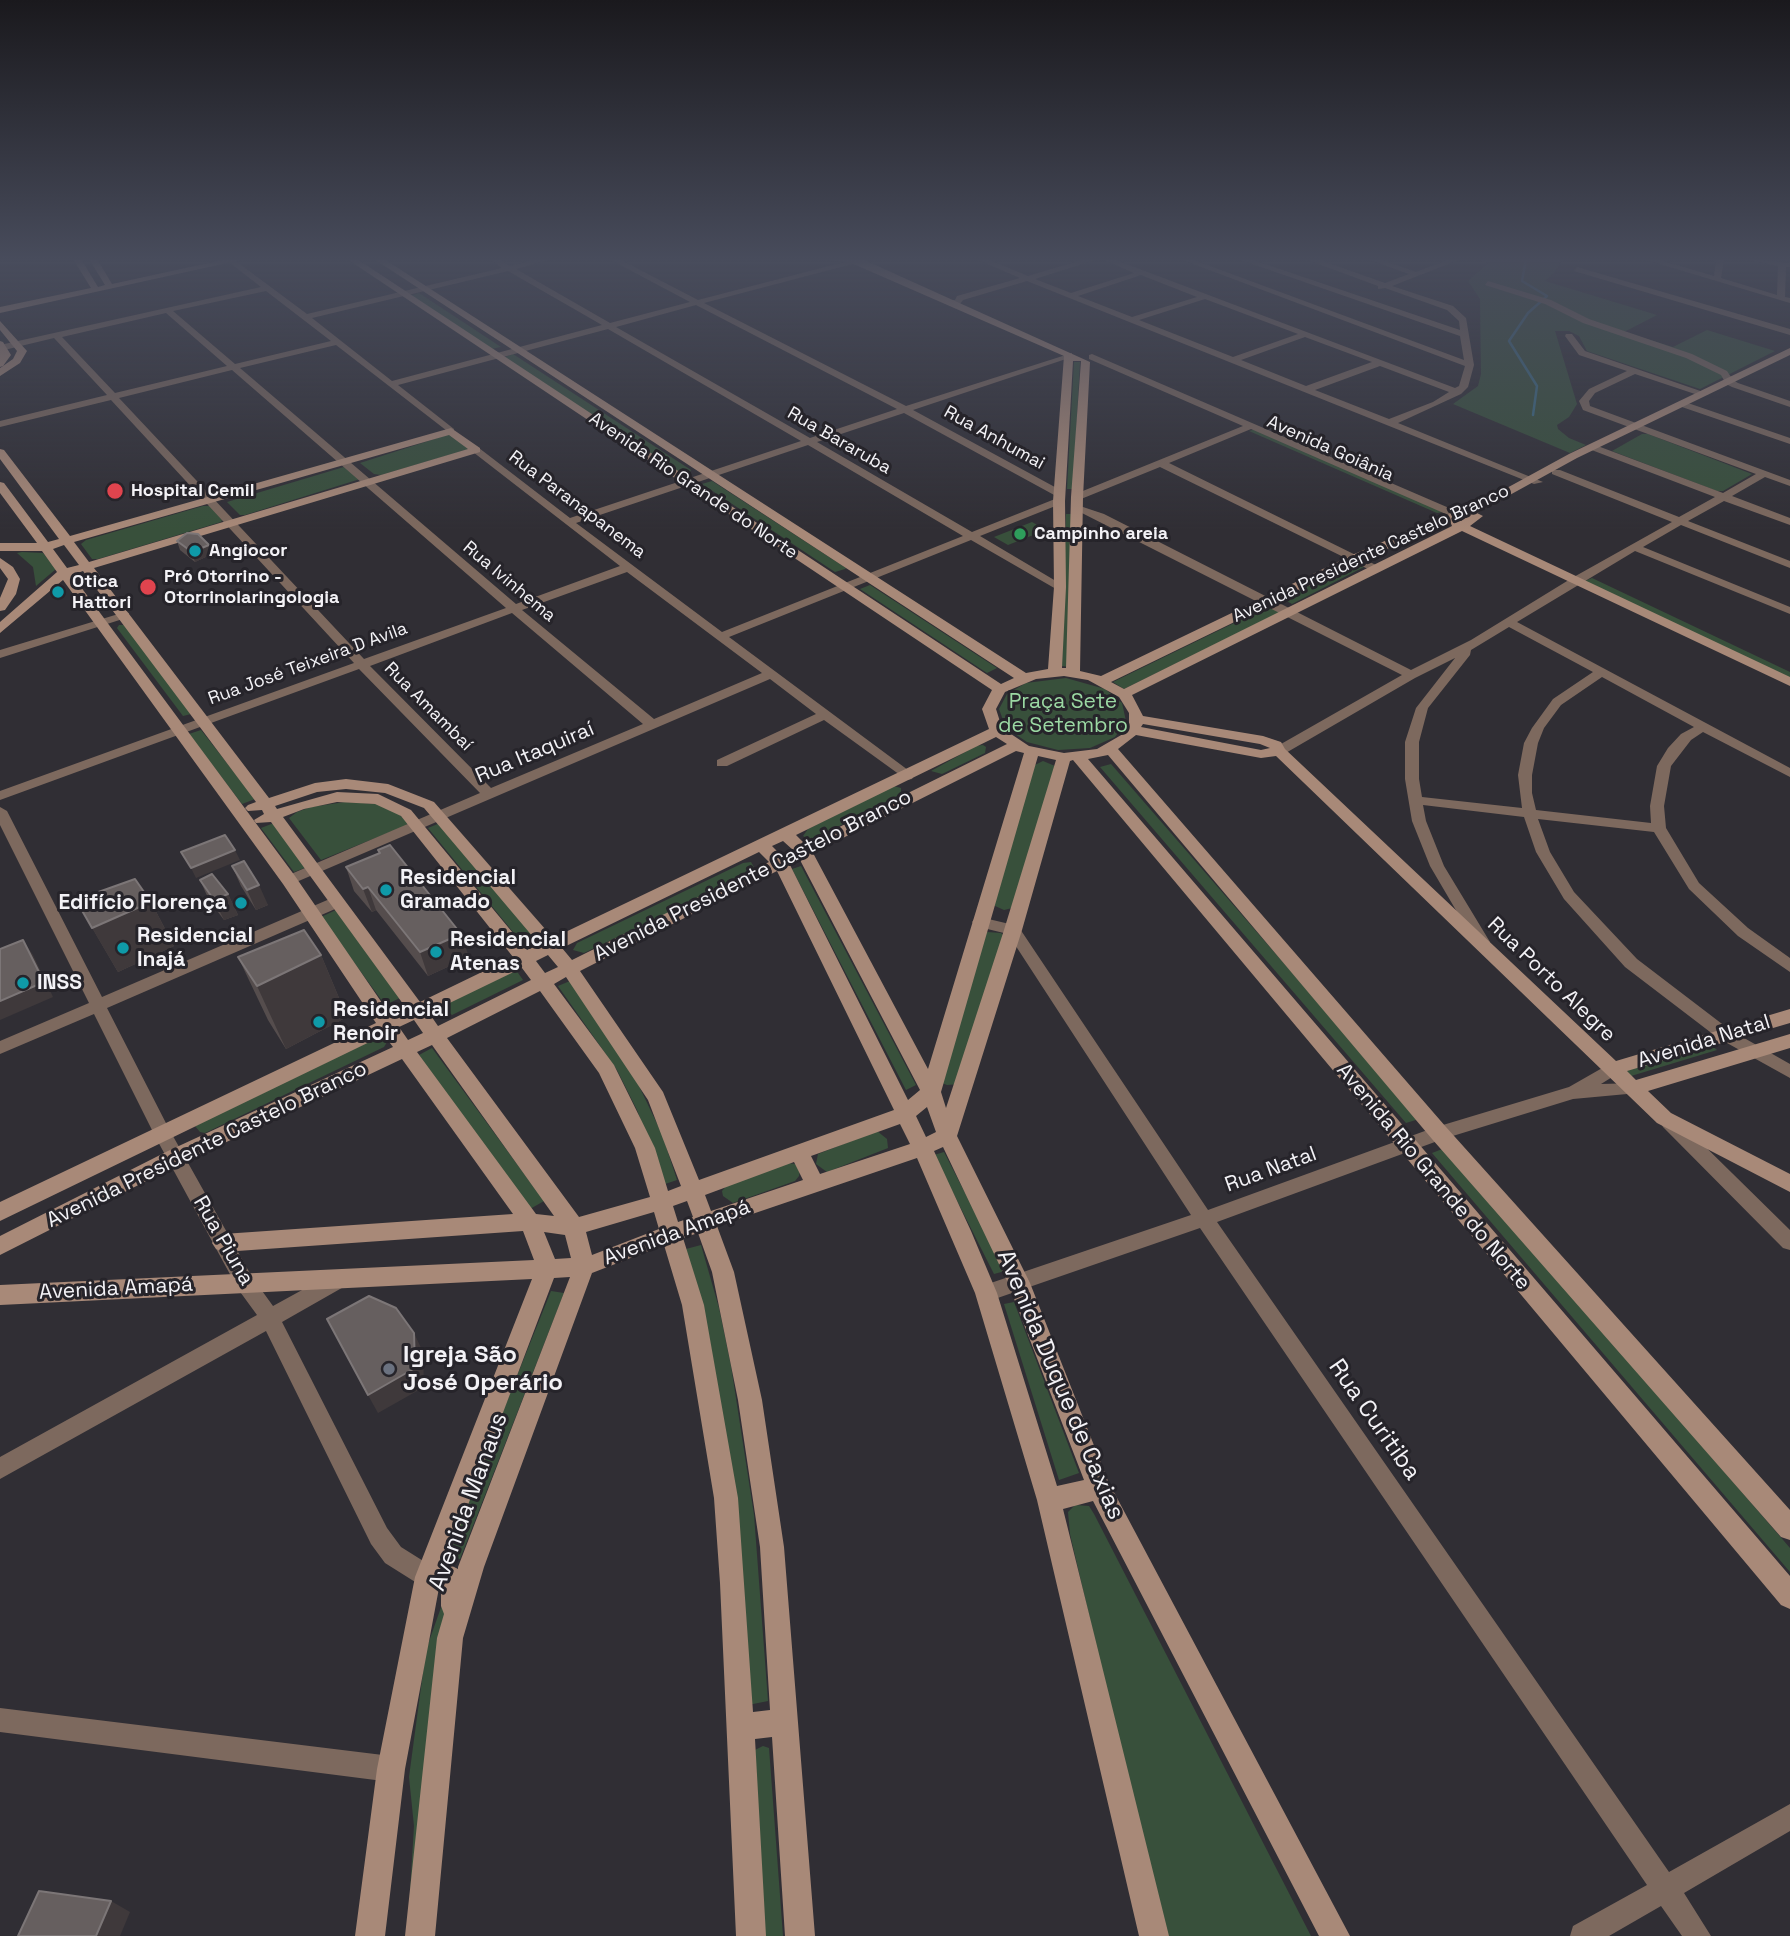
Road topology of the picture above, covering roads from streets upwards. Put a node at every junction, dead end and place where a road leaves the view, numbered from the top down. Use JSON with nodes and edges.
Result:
{"nodes":[{"id":1,"x":21,"y":349,"type":"edge"},
{"id":2,"x":69,"y":349,"type":"edge"},
{"id":3,"x":214,"y":349,"type":"edge"},
{"id":4,"x":308,"y":349,"type":"edge"},
{"id":5,"x":347,"y":349,"type":"edge"},
{"id":6,"x":487,"y":349,"type":"edge"},
{"id":7,"x":649,"y":349,"type":"edge"},
{"id":8,"x":788,"y":349,"type":"edge"},
{"id":9,"x":1064,"y":349,"type":"edge"},
{"id":10,"x":1067,"y":349,"type":"edge"},
{"id":11,"x":1208,"y":349,"type":"edge"},
{"id":12,"x":1264,"y":349,"type":"edge"},
{"id":13,"x":1348,"y":349,"type":"edge"},
{"id":14,"x":1428,"y":349,"type":"edge"},
{"id":15,"x":1467,"y":349,"type":"edge"},
{"id":16,"x":1579,"y":349,"type":"edge"},
{"id":17,"x":1669,"y":349,"type":"edge"},
{"id":18,"x":517,"y":350,"type":"joint"},
{"id":19,"x":1790,"y":351,"type":"edge"},
{"id":20,"x":496,"y":355,"type":"junction"},
{"id":21,"x":1081,"y":356,"type":"junction"},
{"id":22,"x":1790,"y":357,"type":"edge"},
{"id":23,"x":1234,"y":360,"type":"junction"},
{"id":24,"x":1381,"y":362,"type":"junction"},
{"id":25,"x":1470,"y":365,"type":"junction"},
{"id":26,"x":235,"y":367,"type":"junction"},
{"id":27,"x":1634,"y":371,"type":"junction"},
{"id":28,"x":0,"y":373,"type":"edge"},
{"id":29,"x":390,"y":384,"type":"junction"},
{"id":30,"x":1732,"y":384,"type":"junction"},
{"id":31,"x":1308,"y":389,"type":"junction"},
{"id":32,"x":1458,"y":392,"type":"junction"},
{"id":33,"x":1704,"y":394,"type":"junction"},
{"id":34,"x":113,"y":397,"type":"junction"},
{"id":35,"x":1790,"y":404,"type":"edge"},
{"id":36,"x":1685,"y":405,"type":"junction"},
{"id":37,"x":906,"y":410,"type":"junction"},
{"id":38,"x":1391,"y":422,"type":"junction"},
{"id":39,"x":0,"y":424,"type":"edge"},
{"id":40,"x":1246,"y":428,"type":"junction"},
{"id":41,"x":1639,"y":428,"type":"junction"},
{"id":42,"x":451,"y":431,"type":"junction"},
{"id":43,"x":1790,"y":441,"type":"edge"},
{"id":44,"x":809,"y":442,"type":"junction"},
{"id":45,"x":1596,"y":449,"type":"junction"},
{"id":46,"x":476,"y":450,"type":"junction"},
{"id":47,"x":0,"y":452,"type":"edge"},
{"id":48,"x":343,"y":463,"type":"junction"},
{"id":49,"x":1161,"y":463,"type":"junction"},
{"id":50,"x":1556,"y":472,"type":"junction"},
{"id":51,"x":1764,"y":474,"type":"junction"},
{"id":52,"x":711,"y":475,"type":"junction"},
{"id":53,"x":1534,"y":480,"type":"junction"},
{"id":54,"x":367,"y":483,"type":"junction"},
{"id":55,"x":689,"y":483,"type":"junction"},
{"id":56,"x":1790,"y":484,"type":"edge"},
{"id":57,"x":0,"y":485,"type":"edge"},
{"id":58,"x":34,"y":497,"type":"junction"},
{"id":59,"x":1722,"y":497,"type":"junction"},
{"id":60,"x":210,"y":501,"type":"junction"},
{"id":61,"x":1060,"y":501,"type":"junction"},
{"id":62,"x":1077,"y":503,"type":"junction"},
{"id":63,"x":6,"y":505,"type":"edge"},
{"id":64,"x":1445,"y":519,"type":"junction"},
{"id":65,"x":1464,"y":521,"type":"junction"},
{"id":66,"x":568,"y":522,"type":"junction"},
{"id":67,"x":1680,"y":522,"type":"junction"},
{"id":68,"x":1790,"y":522,"type":"edge"},
{"id":69,"x":232,"y":523,"type":"junction"},
{"id":70,"x":970,"y":536,"type":"junction"},
{"id":71,"x":67,"y":541,"type":"junction"},
{"id":72,"x":41,"y":542,"type":"junction"},
{"id":73,"x":1393,"y":542,"type":"junction"},
{"id":74,"x":0,"y":547,"type":"edge"},
{"id":75,"x":1636,"y":548,"type":"junction"},
{"id":76,"x":1411,"y":551,"type":"junction"},
{"id":77,"x":1356,"y":558,"type":"junction"},
{"id":78,"x":0,"y":562,"type":"edge"},
{"id":79,"x":1790,"y":565,"type":"edge"},
{"id":80,"x":88,"y":566,"type":"junction"},
{"id":81,"x":629,"y":567,"type":"junction"},
{"id":82,"x":1374,"y":568,"type":"junction"},
{"id":83,"x":64,"y":573,"type":"junction"},
{"id":84,"x":1582,"y":577,"type":"junction"},
{"id":85,"x":868,"y":578,"type":"junction"},
{"id":86,"x":844,"y":587,"type":"junction"},
{"id":87,"x":1060,"y":587,"type":"junction"},
{"id":88,"x":1266,"y":601,"type":"junction"},
{"id":89,"x":1,"y":609,"type":"edge"},
{"id":90,"x":514,"y":610,"type":"junction"},
{"id":91,"x":1790,"y":611,"type":"edge"},
{"id":92,"x":1288,"y":613,"type":"junction"},
{"id":93,"x":125,"y":614,"type":"junction"},
{"id":94,"x":101,"y":622,"type":"junction"},
{"id":95,"x":1510,"y":622,"type":"junction"},
{"id":96,"x":0,"y":629,"type":"edge"},
{"id":97,"x":722,"y":636,"type":"junction"},
{"id":98,"x":1475,"y":643,"type":"junction"},
{"id":99,"x":0,"y":654,"type":"edge"},
{"id":100,"x":362,"y":665,"type":"junction"},
{"id":101,"x":1790,"y":670,"type":"edge"},
{"id":102,"x":1055,"y":672,"type":"junction"},
{"id":103,"x":1601,"y":672,"type":"junction"},
{"id":104,"x":1073,"y":673,"type":"junction"},
{"id":105,"x":771,"y":674,"type":"junction"},
{"id":106,"x":1411,"y":675,"type":"junction"},
{"id":107,"x":1023,"y":677,"type":"junction"},
{"id":108,"x":1102,"y":681,"type":"junction"},
{"id":109,"x":1790,"y":682,"type":"edge"},
{"id":110,"x":1000,"y":689,"type":"junction"},
{"id":111,"x":1124,"y":694,"type":"junction"},
{"id":112,"x":825,"y":715,"type":"junction"},
{"id":113,"x":202,"y":724,"type":"junction"},
{"id":114,"x":1135,"y":724,"type":"junction"},
{"id":115,"x":654,"y":726,"type":"junction"},
{"id":116,"x":1702,"y":727,"type":"junction"},
{"id":117,"x":997,"y":731,"type":"junction"},
{"id":118,"x":179,"y":732,"type":"junction"},
{"id":119,"x":1024,"y":748,"type":"junction"},
{"id":120,"x":1110,"y":749,"type":"junction"},
{"id":121,"x":1279,"y":751,"type":"junction"},
{"id":122,"x":1071,"y":757,"type":"junction"},
{"id":123,"x":722,"y":763,"type":"dead end"},
{"id":124,"x":1790,"y":773,"type":"edge"},
{"id":125,"x":907,"y":776,"type":"junction"},
{"id":126,"x":925,"y":789,"type":"junction"},
{"id":127,"x":490,"y":795,"type":"junction"},
{"id":128,"x":0,"y":796,"type":"edge"},
{"id":129,"x":1414,"y":800,"type":"junction"},
{"id":130,"x":268,"y":810,"type":"junction"},
{"id":131,"x":0,"y":811,"type":"edge"},
{"id":132,"x":1528,"y":812,"type":"junction"},
{"id":133,"x":441,"y":816,"type":"junction"},
{"id":134,"x":244,"y":820,"type":"junction"},
{"id":135,"x":418,"y":825,"type":"junction"},
{"id":136,"x":1659,"y":828,"type":"junction"},
{"id":137,"x":786,"y":834,"type":"junction"},
{"id":138,"x":762,"y":846,"type":"junction"},
{"id":139,"x":803,"y":852,"type":"junction"},
{"id":140,"x":781,"y":864,"type":"junction"},
{"id":141,"x":314,"y":869,"type":"junction"},
{"id":142,"x":289,"y":880,"type":"junction"},
{"id":143,"x":337,"y":902,"type":"junction"},
{"id":144,"x":312,"y":912,"type":"junction"},
{"id":145,"x":981,"y":922,"type":"junction"},
{"id":146,"x":1013,"y":930,"type":"junction"},
{"id":147,"x":550,"y":946,"type":"junction"},
{"id":148,"x":1487,"y":950,"type":"junction"},
{"id":149,"x":524,"y":958,"type":"junction"},
{"id":150,"x":1790,"y":965,"type":"edge"},
{"id":151,"x":569,"y":968,"type":"junction"},
{"id":152,"x":543,"y":981,"type":"junction"},
{"id":153,"x":99,"y":1005,"type":"junction"},
{"id":154,"x":419,"y":1011,"type":"junction"},
{"id":155,"x":1790,"y":1016,"type":"edge"},
{"id":156,"x":388,"y":1026,"type":"junction"},
{"id":157,"x":1724,"y":1034,"type":"junction"},
{"id":158,"x":436,"y":1035,"type":"junction"},
{"id":159,"x":1790,"y":1041,"type":"edge"},
{"id":160,"x":0,"y":1048,"type":"edge"},
{"id":161,"x":405,"y":1050,"type":"junction"},
{"id":162,"x":1752,"y":1052,"type":"junction"},
{"id":163,"x":1611,"y":1069,"type":"junction"},
{"id":164,"x":1790,"y":1072,"type":"edge"},
{"id":165,"x":1632,"y":1088,"type":"junction"},
{"id":166,"x":931,"y":1092,"type":"junction"},
{"id":167,"x":1573,"y":1092,"type":"junction"},
{"id":168,"x":905,"y":1114,"type":"junction"},
{"id":169,"x":1664,"y":1118,"type":"junction"},
{"id":170,"x":162,"y":1133,"type":"junction"},
{"id":171,"x":1439,"y":1133,"type":"junction"},
{"id":172,"x":947,"y":1136,"type":"junction"},
{"id":173,"x":1405,"y":1145,"type":"junction"},
{"id":174,"x":922,"y":1148,"type":"junction"},
{"id":175,"x":799,"y":1153,"type":"junction"},
{"id":176,"x":175,"y":1157,"type":"junction"},
{"id":177,"x":815,"y":1184,"type":"junction"},
{"id":178,"x":1790,"y":1184,"type":"edge"},
{"id":179,"x":693,"y":1190,"type":"junction"},
{"id":180,"x":661,"y":1202,"type":"junction"},
{"id":181,"x":0,"y":1212,"type":"edge"},
{"id":182,"x":1204,"y":1219,"type":"junction"},
{"id":183,"x":530,"y":1222,"type":"junction"},
{"id":184,"x":706,"y":1223,"type":"junction"},
{"id":185,"x":574,"y":1227,"type":"junction"},
{"id":186,"x":672,"y":1233,"type":"junction"},
{"id":187,"x":1790,"y":1242,"type":"edge"},
{"id":188,"x":223,"y":1243,"type":"junction"},
{"id":189,"x":0,"y":1245,"type":"edge"},
{"id":190,"x":547,"y":1267,"type":"junction"},
{"id":191,"x":584,"y":1267,"type":"junction"},
{"id":192,"x":345,"y":1277,"type":"junction"},
{"id":193,"x":245,"y":1283,"type":"junction"},
{"id":194,"x":1019,"y":1283,"type":"junction"},
{"id":195,"x":986,"y":1293,"type":"junction"},
{"id":196,"x":0,"y":1295,"type":"edge"},
{"id":197,"x":270,"y":1318,"type":"junction"},
{"id":198,"x":0,"y":1469,"type":"edge"},
{"id":199,"x":1099,"y":1488,"type":"junction"},
{"id":200,"x":1049,"y":1500,"type":"junction"},
{"id":201,"x":1790,"y":1528,"type":"edge"},
{"id":202,"x":428,"y":1577,"type":"junction"},
{"id":203,"x":1790,"y":1596,"type":"edge"},
{"id":204,"x":450,"y":1638,"type":"junction"},
{"id":205,"x":0,"y":1720,"type":"edge"},
{"id":206,"x":783,"y":1722,"type":"junction"},
{"id":207,"x":740,"y":1727,"type":"junction"},
{"id":208,"x":391,"y":1769,"type":"junction"},
{"id":209,"x":1790,"y":1817,"type":"edge"},
{"id":210,"x":1665,"y":1889,"type":"junction"},
{"id":211,"x":375,"y":1898,"type":"junction"},
{"id":212,"x":418,"y":1932,"type":"edge"},
{"id":213,"x":370,"y":1936,"type":"edge"},
{"id":214,"x":383,"y":1936,"type":"edge"},
{"id":215,"x":751,"y":1936,"type":"edge"},
{"id":216,"x":800,"y":1936,"type":"edge"},
{"id":217,"x":1154,"y":1936,"type":"edge"},
{"id":218,"x":1335,"y":1936,"type":"edge"},
{"id":219,"x":1583,"y":1936,"type":"edge"},
{"id":220,"x":1698,"y":1936,"type":"edge"}],
"edges":[{"from":1,"to":28,"type":"street"},
{"from":2,"to":34,"type":"street","name":"Rua Amambaí"},
{"from":3,"to":26,"type":"street","name":"Rua Ivinhema"},
{"from":4,"to":26,"type":"street"},
{"from":5,"to":29,"type":"street","name":"Rua Paranapanema"},
{"from":6,"to":20,"type":"street","name":"Avenida Rio Grande do Norte"},
{"from":7,"to":44,"type":"street","name":"Rua Bararuba"},
{"from":8,"to":37,"type":"street","name":"Rua Anhumai"},
{"from":9,"to":21,"type":"street","name":"Avenida Goiânia"},
{"from":10,"to":21,"type":"street","name":"Avenida Goiânia"},
{"from":11,"to":23,"type":"street"},
{"from":12,"to":23,"type":"street"},
{"from":13,"to":24,"type":"street"},
{"from":14,"to":25,"type":"street"},
{"from":15,"to":25,"type":"street"},
{"from":16,"to":27,"type":"street"},
{"from":17,"to":30,"type":"street"},
{"from":18,"to":20,"type":"street"},
{"from":18,"to":52,"type":"street","name":"Avenida Rio Grande do Norte"},
{"from":19,"to":30,"type":"street","name":"Avenida Presidente Castelo Branco"},
{"from":20,"to":29,"type":"street"},
{"from":20,"to":55,"type":"street","name":"Avenida Rio Grande do Norte"},
{"from":21,"to":37,"type":"street"},
{"from":21,"to":40,"type":"street","name":"Avenida Goiânia"},
{"from":21,"to":61,"type":"street"},
{"from":21,"to":62,"type":"street"},
{"from":22,"to":30,"type":"street","name":"Avenida Presidente Castelo Branco"},
{"from":23,"to":31,"type":"street"},
{"from":24,"to":31,"type":"street"},
{"from":24,"to":32,"type":"street"},
{"from":25,"to":32,"type":"street"},
{"from":26,"to":34,"type":"street"},
{"from":26,"to":48,"type":"street","name":"Rua Ivinhema"},
{"from":27,"to":33,"type":"street"},
{"from":27,"to":41,"type":"street"},
{"from":29,"to":42,"type":"street","name":"Rua Paranapanema"},
{"from":30,"to":33,"type":"street","name":"Avenida Presidente Castelo Branco"},
{"from":30,"to":35,"type":"street"},
{"from":30,"to":36,"type":"street","name":"Avenida Presidente Castelo Branco"},
{"from":31,"to":38,"type":"street"},
{"from":32,"to":38,"type":"street"},
{"from":33,"to":36,"type":"street","name":"Avenida Presidente Castelo Branco"},
{"from":34,"to":39,"type":"street"},
{"from":34,"to":60,"type":"street","name":"Rua Amambaí"},
{"from":36,"to":41,"type":"street","name":"Avenida Presidente Castelo Branco"},
{"from":36,"to":43,"type":"street"},
{"from":37,"to":44,"type":"street"},
{"from":37,"to":61,"type":"street","name":"Rua Anhumai"},
{"from":38,"to":53,"type":"street"},
{"from":40,"to":49,"type":"street"},
{"from":40,"to":64,"type":"street","name":"Avenida Goiânia"},
{"from":40,"to":65,"type":"street","name":"Avenida Goiânia"},
{"from":41,"to":45,"type":"street","name":"Avenida Presidente Castelo Branco"},
{"from":41,"to":51,"type":"street"},
{"from":42,"to":46,"type":"street","name":"Rua Paranapanema"},
{"from":42,"to":48,"type":"street"},
{"from":44,"to":52,"type":"street"},
{"from":44,"to":70,"type":"street","name":"Rua Bararuba"},
{"from":45,"to":50,"type":"street","name":"Avenida Presidente Castelo Branco"},
{"from":45,"to":53,"type":"street","name":"Avenida Presidente Castelo Branco"},
{"from":45,"to":59,"type":"street"},
{"from":46,"to":54,"type":"street"},
{"from":46,"to":66,"type":"street","name":"Rua Paranapanema"},
{"from":47,"to":58,"type":"street"},
{"from":48,"to":54,"type":"street","name":"Rua Ivinhema"},
{"from":48,"to":60,"type":"street"},
{"from":49,"to":62,"type":"street"},
{"from":49,"to":77,"type":"street"},
{"from":50,"to":53,"type":"street","name":"Avenida Presidente Castelo Branco"},
{"from":50,"to":67,"type":"street"},
{"from":51,"to":56,"type":"street"},
{"from":51,"to":59,"type":"street"},
{"from":52,"to":55,"type":"street"},
{"from":52,"to":85,"type":"street","name":"Avenida Rio Grande do Norte"},
{"from":53,"to":65,"type":"street","name":"Avenida Presidente Castelo Branco"},
{"from":54,"to":69,"type":"street"},
{"from":54,"to":90,"type":"street","name":"Rua Ivinhema"},
{"from":55,"to":66,"type":"street"},
{"from":55,"to":86,"type":"street","name":"Avenida Rio Grande do Norte"},
{"from":57,"to":63,"type":"street"},
{"from":58,"to":63,"type":"street"},
{"from":58,"to":71,"type":"street"},
{"from":59,"to":67,"type":"street"},
{"from":59,"to":68,"type":"street"},
{"from":60,"to":69,"type":"street","name":"Rua Amambaí"},
{"from":60,"to":71,"type":"street"},
{"from":61,"to":62,"type":"street"},
{"from":61,"to":70,"type":"street"},
{"from":61,"to":87,"type":"street"},
{"from":62,"to":88,"type":"street"},
{"from":62,"to":104,"type":"street"},
{"from":63,"to":72,"type":"street"},
{"from":64,"to":65,"type":"street","name":"Avenida Goiânia"},
{"from":64,"to":73,"type":"street","name":"Avenida Presidente Castelo Branco"},
{"from":65,"to":76,"type":"street","name":"Avenida Presidente Castelo Branco"},
{"from":65,"to":84,"type":"street","name":"Avenida Goiânia"},
{"from":66,"to":81,"type":"street","name":"Rua Paranapanema"},
{"from":67,"to":75,"type":"street"},
{"from":67,"to":79,"type":"street"},
{"from":69,"to":80,"type":"street"},
{"from":69,"to":100,"type":"street","name":"Rua Amambaí"},
{"from":70,"to":85,"type":"street"},
{"from":70,"to":87,"type":"street","name":"Rua Bararuba"},
{"from":71,"to":72,"type":"street"},
{"from":71,"to":80,"type":"street"},
{"from":72,"to":74,"type":"street"},
{"from":72,"to":83,"type":"street"},
{"from":73,"to":76,"type":"street"},
{"from":73,"to":77,"type":"street","name":"Avenida Presidente Castelo Branco"},
{"from":75,"to":84,"type":"street"},
{"from":75,"to":91,"type":"street"},
{"from":76,"to":82,"type":"street","name":"Avenida Presidente Castelo Branco"},
{"from":77,"to":82,"type":"street"},
{"from":77,"to":88,"type":"street","name":"Avenida Presidente Castelo Branco"},
{"from":78,"to":89,"type":"street"},
{"from":80,"to":83,"type":"street"},
{"from":80,"to":93,"type":"street"},
{"from":81,"to":90,"type":"street","name":"Rua José Teixeira D Avila"},
{"from":81,"to":97,"type":"street","name":"Rua Paranapanema"},
{"from":82,"to":92,"type":"street","name":"Avenida Presidente Castelo Branco"},
{"from":83,"to":94,"type":"street"},
{"from":83,"to":96,"type":"street"},
{"from":84,"to":95,"type":"street"},
{"from":84,"to":101,"type":"street","name":"Avenida Goiânia"},
{"from":84,"to":109,"type":"street","name":"Avenida Goiânia"},
{"from":85,"to":86,"type":"street"},
{"from":85,"to":107,"type":"street","name":"Avenida Rio Grande do Norte"},
{"from":86,"to":97,"type":"street"},
{"from":86,"to":110,"type":"street","name":"Avenida Rio Grande do Norte"},
{"from":87,"to":102,"type":"street"},
{"from":88,"to":92,"type":"street"},
{"from":88,"to":108,"type":"street","name":"Avenida Presidente Castelo Branco"},
{"from":90,"to":100,"type":"street","name":"Rua José Teixeira D Avila"},
{"from":90,"to":115,"type":"street","name":"Rua Ivinhema"},
{"from":92,"to":106,"type":"street"},
{"from":92,"to":111,"type":"street","name":"Avenida Presidente Castelo Branco"},
{"from":93,"to":94,"type":"street"},
{"from":93,"to":113,"type":"street"},
{"from":94,"to":99,"type":"street"},
{"from":94,"to":118,"type":"street"},
{"from":95,"to":98,"type":"street"},
{"from":95,"to":103,"type":"street"},
{"from":97,"to":105,"type":"street","name":"Rua Paranapanema"},
{"from":98,"to":106,"type":"street"},
{"from":98,"to":129,"type":"street"},
{"from":100,"to":113,"type":"street","name":"Rua José Teixeira D Avila"},
{"from":100,"to":127,"type":"street","name":"Rua Amambaí"},
{"from":102,"to":104,"type":"street"},
{"from":102,"to":107,"type":"street"},
{"from":103,"to":116,"type":"street"},
{"from":103,"to":132,"type":"street"},
{"from":104,"to":108,"type":"street"},
{"from":105,"to":112,"type":"street","name":"Rua Paranapanema"},
{"from":105,"to":115,"type":"street","name":"Rua Itaquiraí"},
{"from":106,"to":121,"type":"street"},
{"from":107,"to":110,"type":"street"},
{"from":108,"to":111,"type":"street"},
{"from":110,"to":117,"type":"street"},
{"from":111,"to":114,"type":"street"},
{"from":112,"to":123,"type":"street"},
{"from":112,"to":125,"type":"street","name":"Rua Paranapanema"},
{"from":113,"to":118,"type":"street","name":"Rua José Teixeira D Avila"},
{"from":113,"to":130,"type":"street"},
{"from":114,"to":120,"type":"street"},
{"from":114,"to":121,"type":"street"},
{"from":115,"to":127,"type":"street","name":"Rua Itaquiraí"},
{"from":116,"to":124,"type":"street"},
{"from":116,"to":136,"type":"street"},
{"from":117,"to":119,"type":"street"},
{"from":117,"to":125,"type":"street","name":"Avenida Presidente Castelo Branco"},
{"from":118,"to":128,"type":"street","name":"Rua José Teixeira D Avila"},
{"from":118,"to":134,"type":"street"},
{"from":119,"to":122,"type":"street"},
{"from":119,"to":126,"type":"street","name":"Avenida Presidente Castelo Branco"},
{"from":119,"to":145,"type":"street"},
{"from":120,"to":122,"type":"street"},
{"from":120,"to":171,"type":"street","name":"Avenida Rio Grande do Norte"},
{"from":121,"to":148,"type":"street","name":"Rua Porto Alegre"},
{"from":122,"to":146,"type":"street"},
{"from":122,"to":173,"type":"street","name":"Avenida Rio Grande do Norte"},
{"from":125,"to":126,"type":"street"},
{"from":125,"to":137,"type":"street","name":"Avenida Presidente Castelo Branco"},
{"from":126,"to":139,"type":"street","name":"Avenida Presidente Castelo Branco"},
{"from":127,"to":133,"type":"street","name":"Rua Itaquiraí"},
{"from":129,"to":132,"type":"street"},
{"from":129,"to":148,"type":"street"},
{"from":130,"to":133,"type":"street"},
{"from":130,"to":134,"type":"street"},
{"from":130,"to":135,"type":"street"},
{"from":130,"to":141,"type":"street"},
{"from":131,"to":153,"type":"street","name":"Rua Piuna"},
{"from":132,"to":136,"type":"street"},
{"from":132,"to":157,"type":"street"},
{"from":133,"to":135,"type":"street","name":"Rua Itaquiraí"},
{"from":133,"to":147,"type":"street"},
{"from":134,"to":142,"type":"street"},
{"from":135,"to":141,"type":"street","name":"Rua Itaquiraí"},
{"from":135,"to":149,"type":"street"},
{"from":136,"to":150,"type":"street"},
{"from":137,"to":138,"type":"street","name":"Avenida Presidente Castelo Branco"},
{"from":137,"to":139,"type":"street","name":"Avenida Duque de Caxias"},
{"from":138,"to":140,"type":"street","name":"Avenida Duque de Caxias"},
{"from":138,"to":147,"type":"street","name":"Avenida Presidente Castelo Branco"},
{"from":139,"to":140,"type":"street","name":"Avenida Presidente Castelo Branco"},
{"from":139,"to":166,"type":"street","name":"Avenida Duque de Caxias"},
{"from":140,"to":151,"type":"street","name":"Avenida Presidente Castelo Branco"},
{"from":140,"to":168,"type":"street","name":"Avenida Duque de Caxias"},
{"from":141,"to":142,"type":"street","name":"Rua Itaquiraí"},
{"from":141,"to":143,"type":"street"},
{"from":142,"to":144,"type":"street"},
{"from":143,"to":144,"type":"street"},
{"from":143,"to":154,"type":"street"},
{"from":144,"to":153,"type":"street"},
{"from":144,"to":156,"type":"street"},
{"from":145,"to":146,"type":"street"},
{"from":145,"to":166,"type":"street"},
{"from":146,"to":172,"type":"street"},
{"from":146,"to":182,"type":"street","name":"Rua Curitiba"},
{"from":147,"to":149,"type":"street","name":"Avenida Presidente Castelo Branco"},
{"from":147,"to":151,"type":"street"},
{"from":148,"to":163,"type":"street","name":"Rua Porto Alegre"},
{"from":149,"to":152,"type":"street"},
{"from":149,"to":154,"type":"street","name":"Avenida Presidente Castelo Branco"},
{"from":151,"to":152,"type":"street","name":"Avenida Presidente Castelo Branco"},
{"from":151,"to":179,"type":"street"},
{"from":152,"to":158,"type":"street","name":"Avenida Presidente Castelo Branco"},
{"from":152,"to":180,"type":"street"},
{"from":153,"to":160,"type":"street"},
{"from":153,"to":170,"type":"street","name":"Rua Piuna"},
{"from":154,"to":156,"type":"street","name":"Avenida Presidente Castelo Branco"},
{"from":154,"to":158,"type":"street"},
{"from":155,"to":157,"type":"street","name":"Avenida Natal"},
{"from":156,"to":161,"type":"street"},
{"from":156,"to":170,"type":"street","name":"Avenida Presidente Castelo Branco"},
{"from":157,"to":162,"type":"street"},
{"from":157,"to":163,"type":"street","name":"Avenida Natal"},
{"from":158,"to":161,"type":"street","name":"Avenida Presidente Castelo Branco"},
{"from":158,"to":185,"type":"street"},
{"from":159,"to":162,"type":"street","name":"Avenida Natal"},
{"from":161,"to":176,"type":"street","name":"Avenida Presidente Castelo Branco"},
{"from":161,"to":183,"type":"street"},
{"from":162,"to":164,"type":"street"},
{"from":162,"to":165,"type":"street","name":"Avenida Natal"},
{"from":163,"to":165,"type":"street","name":"Rua Porto Alegre"},
{"from":163,"to":167,"type":"street","name":"Rua Natal"},
{"from":165,"to":167,"type":"street","name":"Rua Natal"},
{"from":165,"to":169,"type":"street","name":"Rua Porto Alegre"},
{"from":166,"to":168,"type":"street","name":"Avenida Amapá"},
{"from":166,"to":172,"type":"street","name":"Avenida Duque de Caxias"},
{"from":167,"to":171,"type":"street","name":"Rua Natal"},
{"from":168,"to":174,"type":"street","name":"Avenida Duque de Caxias"},
{"from":168,"to":175,"type":"street","name":"Avenida Amapá"},
{"from":169,"to":178,"type":"street"},
{"from":169,"to":187,"type":"street","name":"Rua Porto Alegre"},
{"from":170,"to":176,"type":"street","name":"Rua Piuna"},
{"from":170,"to":181,"type":"street","name":"Avenida Presidente Castelo Branco"},
{"from":171,"to":173,"type":"street","name":"Rua Natal"},
{"from":171,"to":201,"type":"street","name":"Avenida Rio Grande do Norte"},
{"from":172,"to":174,"type":"street","name":"Avenida Amapá"},
{"from":172,"to":194,"type":"street","name":"Avenida Duque de Caxias"},
{"from":173,"to":182,"type":"street","name":"Rua Natal"},
{"from":173,"to":203,"type":"street","name":"Avenida Rio Grande do Norte"},
{"from":174,"to":177,"type":"street","name":"Avenida Amapá"},
{"from":174,"to":195,"type":"street","name":"Avenida Duque de Caxias"},
{"from":175,"to":177,"type":"street"},
{"from":175,"to":179,"type":"street","name":"Avenida Amapá"},
{"from":176,"to":188,"type":"street","name":"Rua Piuna"},
{"from":176,"to":189,"type":"street","name":"Avenida Presidente Castelo Branco"},
{"from":177,"to":184,"type":"street","name":"Avenida Amapá"},
{"from":179,"to":180,"type":"street","name":"Avenida Amapá"},
{"from":179,"to":184,"type":"street"},
{"from":180,"to":185,"type":"street","name":"Avenida Amapá"},
{"from":180,"to":186,"type":"street"},
{"from":182,"to":194,"type":"street","name":"Rua Natal"},
{"from":182,"to":210,"type":"street","name":"Rua Curitiba"},
{"from":183,"to":185,"type":"street","name":"Avenida Amapá"},
{"from":183,"to":188,"type":"street","name":"Avenida Amapá"},
{"from":183,"to":190,"type":"street"},
{"from":184,"to":186,"type":"street","name":"Avenida Amapá"},
{"from":184,"to":206,"type":"street"},
{"from":185,"to":191,"type":"street"},
{"from":186,"to":191,"type":"street","name":"Avenida Amapá"},
{"from":186,"to":207,"type":"street"},
{"from":188,"to":193,"type":"street","name":"Rua Piuna"},
{"from":190,"to":191,"type":"street","name":"Avenida Amapá"},
{"from":190,"to":192,"type":"street","name":"Avenida Amapá"},
{"from":190,"to":202,"type":"street","name":"Avenida Manaus"},
{"from":191,"to":204,"type":"street","name":"Avenida Manaus"},
{"from":192,"to":193,"type":"street","name":"Avenida Amapá"},
{"from":192,"to":197,"type":"street"},
{"from":193,"to":196,"type":"street","name":"Avenida Amapá"},
{"from":193,"to":197,"type":"street","name":"Rua Piuna"},
{"from":194,"to":195,"type":"street","name":"Rua Natal"},
{"from":194,"to":199,"type":"street","name":"Avenida Duque de Caxias"},
{"from":195,"to":200,"type":"street","name":"Avenida Duque de Caxias"},
{"from":197,"to":198,"type":"street"},
{"from":197,"to":202,"type":"street","name":"Rua Piuna"},
{"from":199,"to":200,"type":"street"},
{"from":199,"to":218,"type":"street","name":"Avenida Duque de Caxias"},
{"from":200,"to":217,"type":"street","name":"Avenida Duque de Caxias"},
{"from":202,"to":204,"type":"street"},
{"from":202,"to":208,"type":"street","name":"Avenida Manaus"},
{"from":204,"to":212,"type":"street","name":"Avenida Manaus"},
{"from":205,"to":208,"type":"street"},
{"from":206,"to":207,"type":"street"},
{"from":206,"to":216,"type":"street"},
{"from":207,"to":215,"type":"street"},
{"from":208,"to":211,"type":"street","name":"Avenida Manaus"},
{"from":209,"to":210,"type":"street"},
{"from":210,"to":219,"type":"street"},
{"from":210,"to":220,"type":"street","name":"Rua Curitiba"},
{"from":211,"to":213,"type":"street","name":"Avenida Manaus"},
{"from":211,"to":214,"type":"street"}]}
